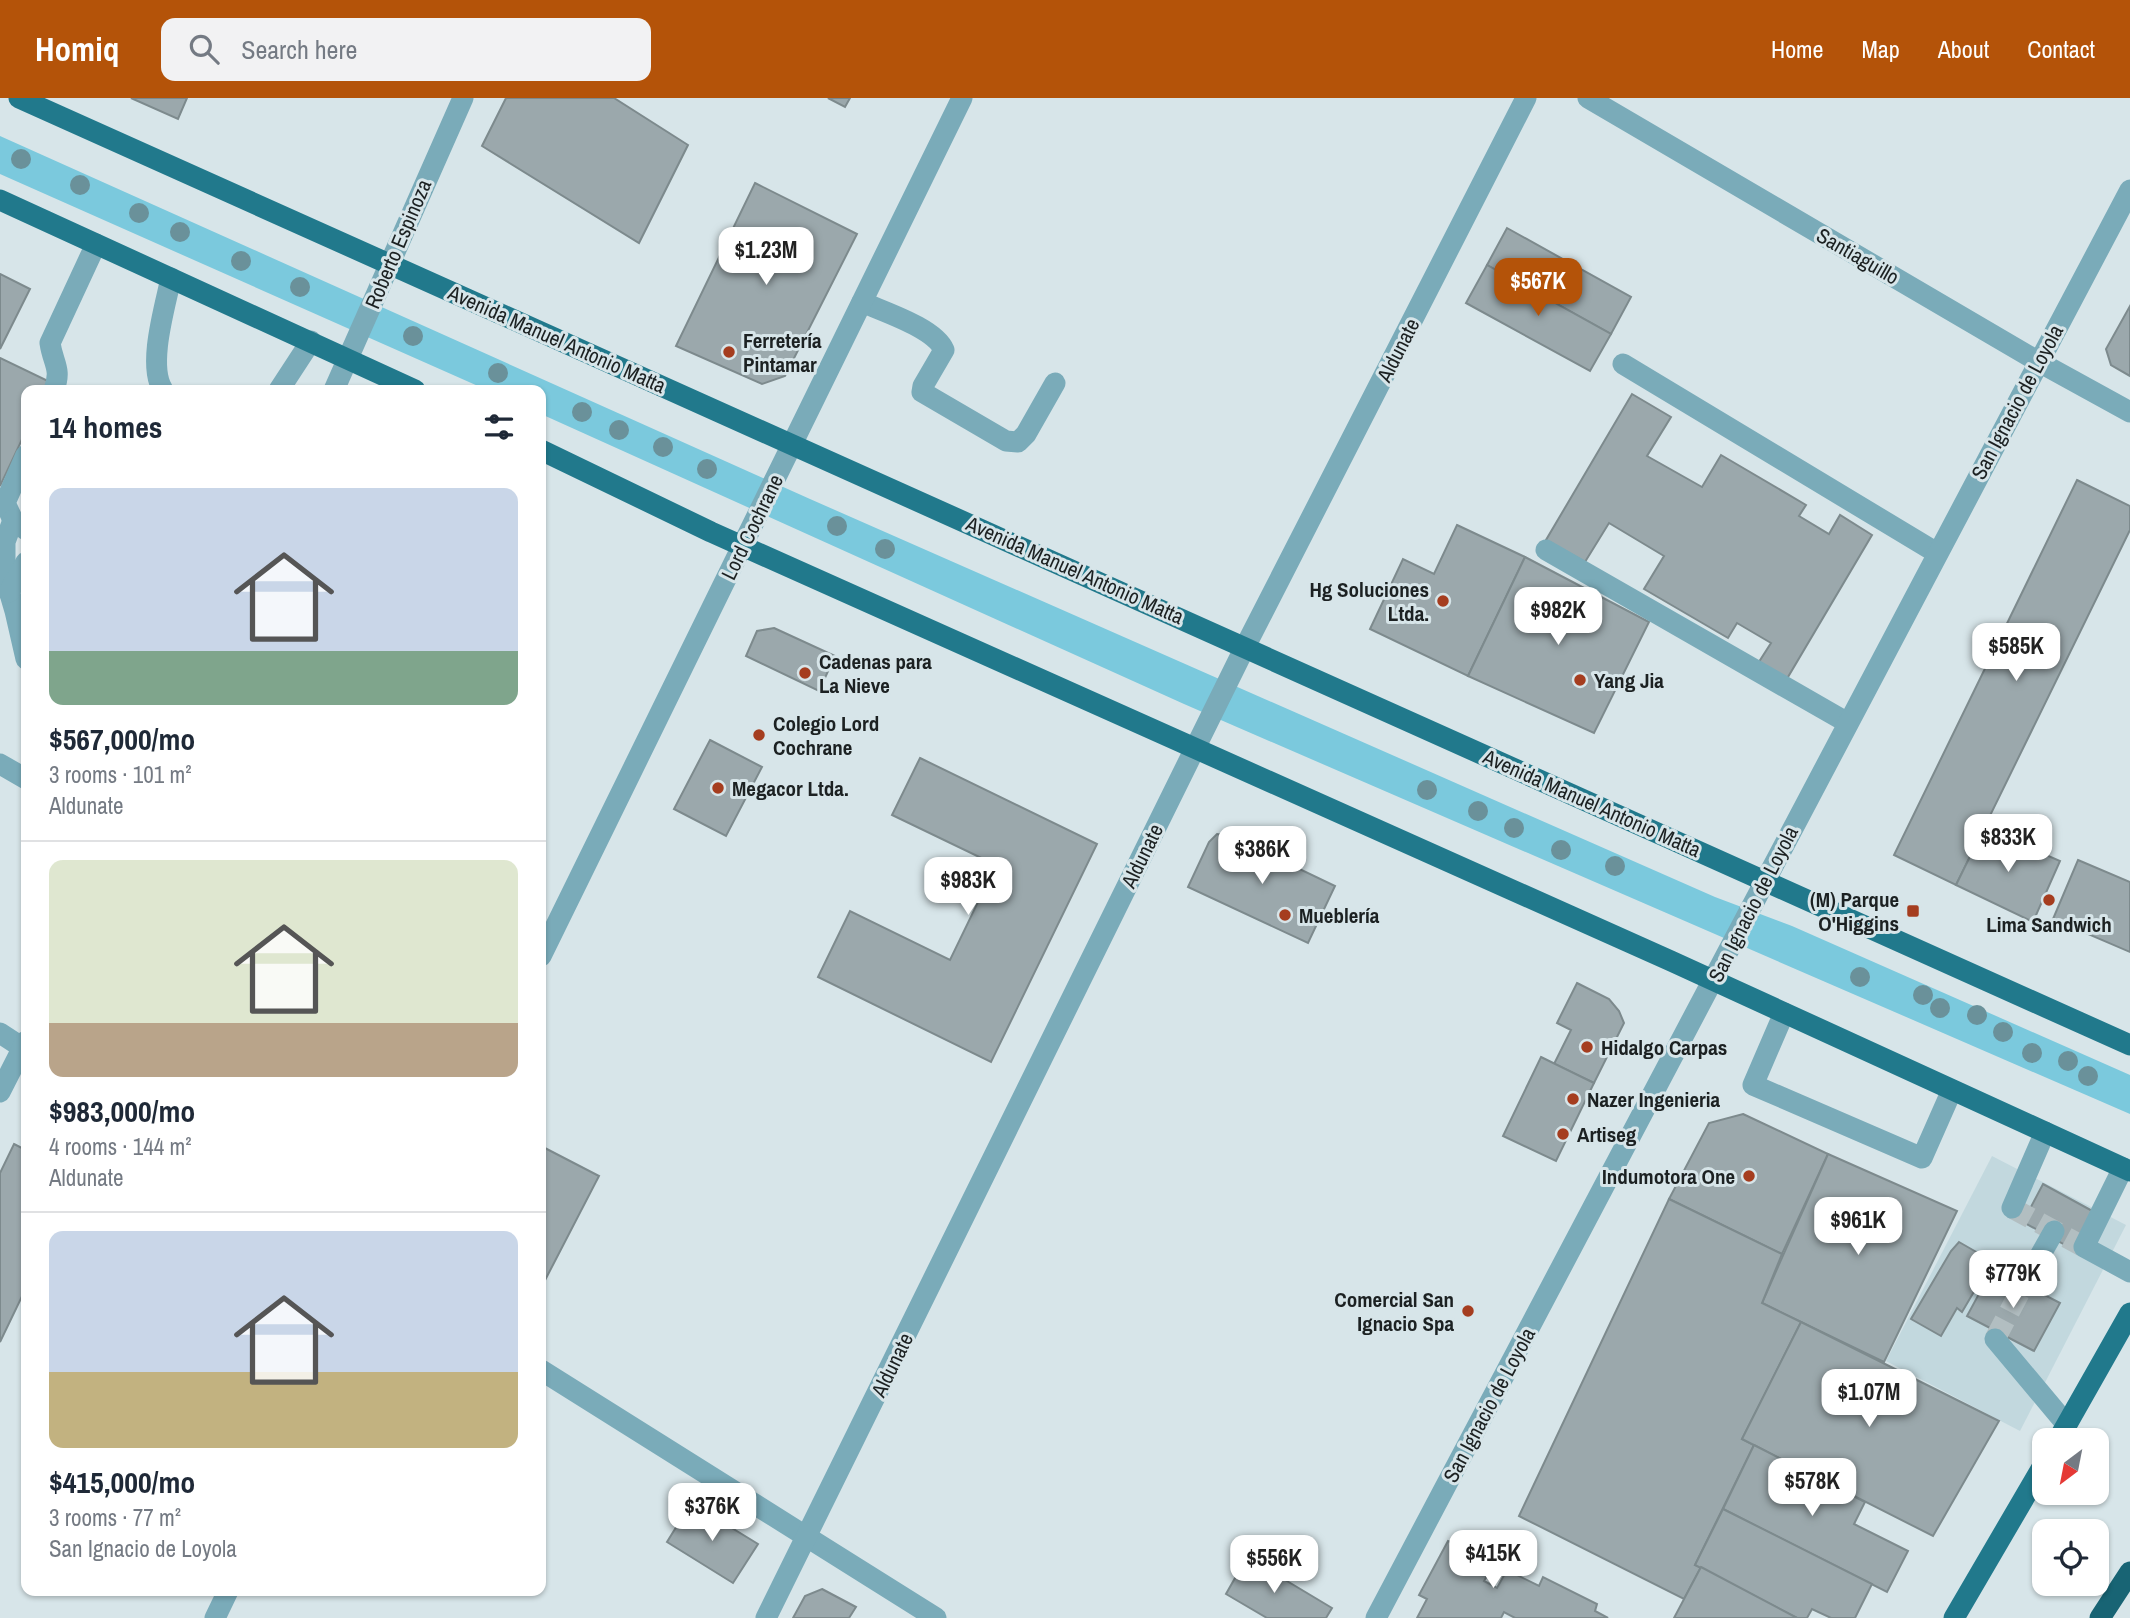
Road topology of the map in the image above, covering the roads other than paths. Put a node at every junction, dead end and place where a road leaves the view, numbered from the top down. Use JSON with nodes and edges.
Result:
{"nodes":[{"id":1,"x":19,"y":98,"type":"edge"},
{"id":2,"x":463,"y":98,"type":"edge"},
{"id":3,"x":962,"y":98,"type":"edge"},
{"id":4,"x":1526,"y":98,"type":"edge"},
{"id":5,"x":1588,"y":98,"type":"edge"},
{"id":6,"x":2130,"y":190,"type":"edge"},
{"id":7,"x":0,"y":201,"type":"edge"},
{"id":8,"x":96,"y":244,"type":"junction"},
{"id":9,"x":388,"y":264,"type":"junction"},
{"id":10,"x":171,"y":278,"type":"junction"},
{"id":11,"x":862,"y":302,"type":"junction"},
{"id":12,"x":311,"y":341,"type":"junction"},
{"id":13,"x":350,"y":359,"type":"junction"},
{"id":14,"x":2039,"y":362,"type":"junction"},
{"id":15,"x":1623,"y":364,"type":"dead end"},
{"id":16,"x":1055,"y":383,"type":"dead end"},
{"id":17,"x":56,"y":385,"type":"edge"},
{"id":18,"x":159,"y":385,"type":"edge"},
{"id":19,"x":282,"y":385,"type":"edge"},
{"id":20,"x":337,"y":385,"type":"edge"},
{"id":21,"x":405,"y":385,"type":"edge"},
{"id":22,"x":2130,"y":412,"type":"edge"},
{"id":23,"x":793,"y":444,"type":"junction"},
{"id":24,"x":546,"y":452,"type":"edge"},
{"id":25,"x":21,"y":466,"type":"edge"},
{"id":26,"x":20,"y":525,"type":"edge"},
{"id":27,"x":743,"y":546,"type":"junction"},
{"id":28,"x":1546,"y":550,"type":"dead end"},
{"id":29,"x":1937,"y":553,"type":"junction"},
{"id":30,"x":21,"y":571,"type":"edge"},
{"id":31,"x":9,"y":592,"type":"junction"},
{"id":32,"x":21,"y":639,"type":"edge"},
{"id":33,"x":1245,"y":647,"type":"junction"},
{"id":34,"x":1847,"y":723,"type":"junction"},
{"id":35,"x":1195,"y":748,"type":"junction"},
{"id":36,"x":0,"y":764,"type":"edge"},
{"id":37,"x":21,"y":776,"type":"edge"},
{"id":38,"x":1764,"y":880,"type":"junction"},
{"id":39,"x":546,"y":946,"type":"edge"},
{"id":40,"x":1714,"y":981,"type":"junction"},
{"id":41,"x":1784,"y":1013,"type":"junction"},
{"id":42,"x":0,"y":1033,"type":"edge"},
{"id":43,"x":21,"y":1044,"type":"edge"},
{"id":44,"x":2130,"y":1045,"type":"edge"},
{"id":45,"x":21,"y":1054,"type":"edge"},
{"id":46,"x":1952,"y":1090,"type":"junction"},
{"id":47,"x":0,"y":1093,"type":"edge"},
{"id":48,"x":2045,"y":1132,"type":"junction"},
{"id":49,"x":2127,"y":1169,"type":"edge"},
{"id":50,"x":2012,"y":1208,"type":"dead end"},
{"id":51,"x":2054,"y":1231,"type":"dead end"},
{"id":52,"x":2130,"y":1272,"type":"edge"},
{"id":53,"x":2029,"y":1276,"type":"tunnel mouth"},
{"id":54,"x":2130,"y":1313,"type":"edge"},
{"id":55,"x":1995,"y":1339,"type":"dead end"},
{"id":56,"x":546,"y":1373,"type":"edge"},
{"id":57,"x":2059,"y":1428,"type":"edge"},
{"id":58,"x":2066,"y":1428,"type":"edge"},
{"id":59,"x":2032,"y":1485,"type":"edge"},
{"id":60,"x":807,"y":1538,"type":"junction"},
{"id":61,"x":2130,"y":1572,"type":"edge"},
{"id":62,"x":226,"y":1596,"type":"edge"},
{"id":63,"x":215,"y":1618,"type":"edge"},
{"id":64,"x":766,"y":1618,"type":"edge"},
{"id":65,"x":936,"y":1618,"type":"edge"},
{"id":66,"x":1376,"y":1618,"type":"edge"},
{"id":67,"x":1954,"y":1618,"type":"edge"},
{"id":68,"x":2100,"y":1618,"type":"edge"}],
"edges":[{"from":1,"to":9,"type":"main road","name":"Avenida Manuel Antonio Matta"},
{"from":2,"to":9,"type":"street","name":"Roberto Espinoza"},
{"from":3,"to":11,"type":"street","name":"Lord Cochrane"},
{"from":4,"to":33,"type":"street","name":"Aldunate"},
{"from":5,"to":14,"type":"street","name":"Santiaguillo"},
{"from":6,"to":14,"type":"street","name":"San Ignacio de Loyola"},
{"from":7,"to":8,"type":"main road"},
{"from":8,"to":10,"type":"main road"},
{"from":8,"to":17,"type":"street"},
{"from":9,"to":13,"type":"street","name":"Roberto Espinoza"},
{"from":9,"to":23,"type":"main road","name":"Avenida Manuel Antonio Matta"},
{"from":10,"to":12,"type":"main road"},
{"from":10,"to":18,"type":"street"},
{"from":11,"to":16,"type":"street"},
{"from":11,"to":23,"type":"street","name":"Lord Cochrane"},
{"from":12,"to":13,"type":"main road"},
{"from":12,"to":19,"type":"street"},
{"from":13,"to":20,"type":"street","name":"Roberto Espinoza"},
{"from":13,"to":21,"type":"main road"},
{"from":14,"to":22,"type":"street","name":"Santiaguillo"},
{"from":14,"to":29,"type":"street","name":"San Ignacio de Loyola"},
{"from":15,"to":29,"type":"street"},
{"from":23,"to":27,"type":"street","name":"Lord Cochrane"},
{"from":23,"to":33,"type":"main road","name":"Avenida Manuel Antonio Matta"},
{"from":24,"to":27,"type":"main road"},
{"from":25,"to":26,"type":"street"},
{"from":26,"to":31,"type":"street"},
{"from":27,"to":35,"type":"main road"},
{"from":27,"to":39,"type":"street","name":"Lord Cochrane"},
{"from":28,"to":34,"type":"street"},
{"from":29,"to":34,"type":"street","name":"San Ignacio de Loyola"},
{"from":30,"to":31,"type":"street"},
{"from":31,"to":32,"type":"street"},
{"from":33,"to":35,"type":"street","name":"Aldunate"},
{"from":33,"to":38,"type":"main road","name":"Avenida Manuel Antonio Matta"},
{"from":34,"to":38,"type":"street","name":"San Ignacio de Loyola"},
{"from":35,"to":40,"type":"main road"},
{"from":35,"to":60,"type":"street","name":"Aldunate"},
{"from":36,"to":37,"type":"street"},
{"from":38,"to":40,"type":"street","name":"San Ignacio de Loyola"},
{"from":38,"to":44,"type":"main road","name":"Avenida Manuel Antonio Matta"},
{"from":40,"to":41,"type":"main road"},
{"from":40,"to":66,"type":"street","name":"San Ignacio de Loyola"},
{"from":41,"to":46,"type":"main road"},
{"from":41,"to":46,"type":"street"},
{"from":42,"to":43,"type":"street"},
{"from":45,"to":47,"type":"street"},
{"from":46,"to":48,"type":"main road"},
{"from":48,"to":49,"type":"main road"},
{"from":48,"to":50,"type":"street"},
{"from":49,"to":52,"type":"street"},
{"from":51,"to":53,"type":"street"},
{"from":54,"to":58,"type":"main road"},
{"from":55,"to":57,"type":"street"},
{"from":56,"to":60,"type":"street"},
{"from":59,"to":67,"type":"main road"},
{"from":60,"to":64,"type":"street","name":"Aldunate"},
{"from":60,"to":65,"type":"street"},
{"from":61,"to":68,"type":"highway"},
{"from":62,"to":63,"type":"street"}]}
